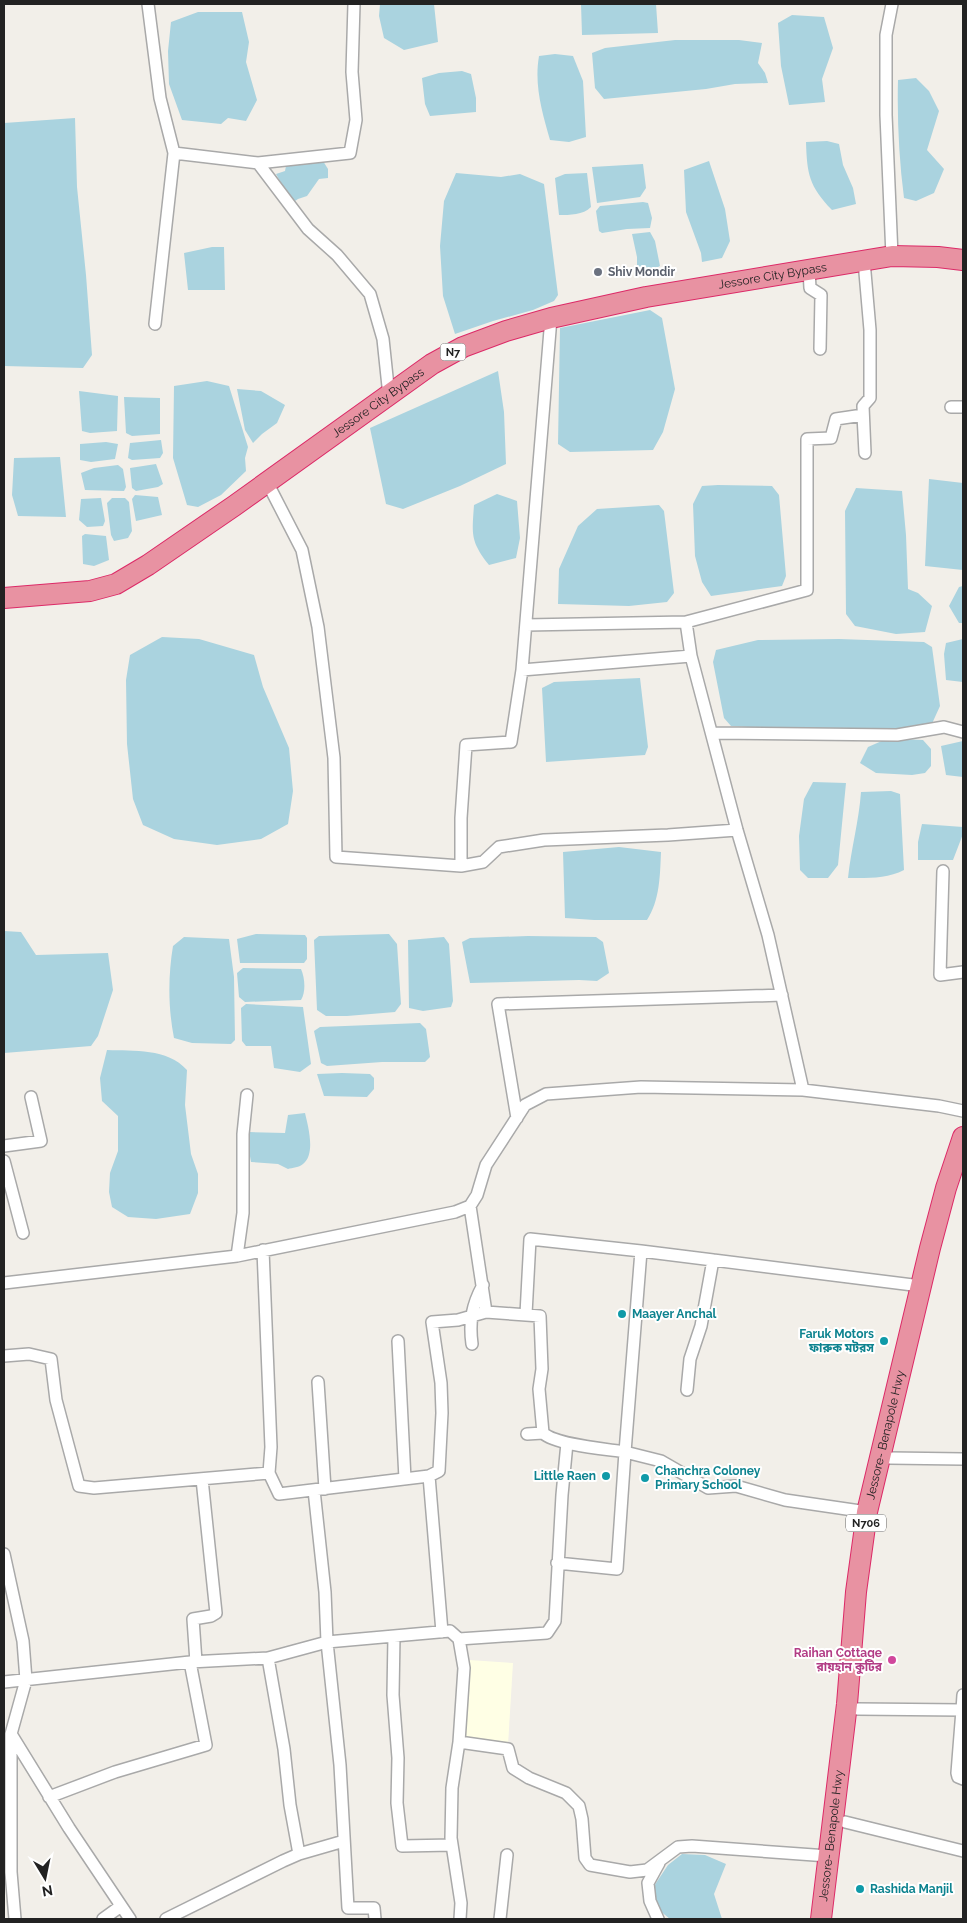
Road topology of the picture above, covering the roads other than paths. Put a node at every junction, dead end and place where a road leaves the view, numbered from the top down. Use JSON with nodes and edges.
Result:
{"nodes":[{"id":1,"x":148,"y":4,"type":"edge"},
{"id":2,"x":354,"y":4,"type":"edge"},
{"id":3,"x":892,"y":4,"type":"edge"},
{"id":4,"x":174,"y":154,"type":"junction"},
{"id":5,"x":258,"y":163,"type":"junction"},
{"id":6,"x":892,"y":256,"type":"junction"},
{"id":7,"x":864,"y":260,"type":"junction"},
{"id":8,"x":963,"y":260,"type":"edge"},
{"id":9,"x":809,"y":270,"type":"junction"},
{"id":10,"x":551,"y":318,"type":"junction"},
{"id":11,"x":155,"y":324,"type":"dead end"},
{"id":12,"x":820,"y":349,"type":"dead end"},
{"id":13,"x":389,"y":396,"type":"junction"},
{"id":14,"x":951,"y":407,"type":"dead end"},
{"id":15,"x":963,"y":407,"type":"edge"},
{"id":16,"x":267,"y":482,"type":"junction"},
{"id":17,"x":4,"y":598,"type":"edge"},
{"id":18,"x":686,"y":622,"type":"junction"},
{"id":19,"x":526,"y":624,"type":"junction"},
{"id":20,"x":691,"y":656,"type":"junction"},
{"id":21,"x":522,"y":670,"type":"junction"},
{"id":22,"x":963,"y":732,"type":"edge"},
{"id":23,"x":712,"y":734,"type":"junction"},
{"id":24,"x":737,"y":830,"type":"junction"},
{"id":25,"x":461,"y":866,"type":"junction"},
{"id":26,"x":943,"y":871,"type":"dead end"},
{"id":27,"x":963,"y":972,"type":"edge"},
{"id":28,"x":782,"y":995,"type":"junction"},
{"id":29,"x":803,"y":1090,"type":"junction"},
{"id":30,"x":247,"y":1096,"type":"dead end"},
{"id":31,"x":31,"y":1097,"type":"dead end"},
{"id":32,"x":963,"y":1111,"type":"edge"},
{"id":33,"x":517,"y":1118,"type":"junction"},
{"id":34,"x":963,"y":1137,"type":"edge"},
{"id":35,"x":4,"y":1146,"type":"edge"},
{"id":36,"x":4,"y":1161,"type":"edge"},
{"id":37,"x":963,"y":1173,"type":"edge"},
{"id":38,"x":470,"y":1206,"type":"junction"},
{"id":39,"x":23,"y":1233,"type":"dead end"},
{"id":40,"x":263,"y":1250,"type":"junction"},
{"id":41,"x":641,"y":1251,"type":"junction"},
{"id":42,"x":237,"y":1256,"type":"junction"},
{"id":43,"x":713,"y":1260,"type":"junction"},
{"id":44,"x":4,"y":1283,"type":"edge"},
{"id":45,"x":482,"y":1286,"type":"junction"},
{"id":46,"x":921,"y":1286,"type":"junction"},
{"id":47,"x":486,"y":1312,"type":"junction"},
{"id":48,"x":526,"y":1314,"type":"junction"},
{"id":49,"x":398,"y":1341,"type":"dead end"},
{"id":50,"x":472,"y":1344,"type":"dead end"},
{"id":51,"x":4,"y":1356,"type":"edge"},
{"id":52,"x":318,"y":1382,"type":"dead end"},
{"id":53,"x":687,"y":1390,"type":"dead end"},
{"id":54,"x":543,"y":1433,"type":"junction"},
{"id":55,"x":526,"y":1434,"type":"dead end"},
{"id":56,"x":568,"y":1442,"type":"junction"},
{"id":57,"x":625,"y":1452,"type":"junction"},
{"id":58,"x":889,"y":1458,"type":"junction"},
{"id":59,"x":963,"y":1458,"type":"edge"},
{"id":60,"x":270,"y":1473,"type":"junction"},
{"id":61,"x":429,"y":1476,"type":"junction"},
{"id":62,"x":202,"y":1479,"type":"junction"},
{"id":63,"x":405,"y":1479,"type":"junction"},
{"id":64,"x":319,"y":1490,"type":"junction"},
{"id":65,"x":867,"y":1512,"type":"junction"},
{"id":66,"x":4,"y":1554,"type":"edge"},
{"id":67,"x":558,"y":1563,"type":"junction"},
{"id":68,"x":442,"y":1632,"type":"junction"},
{"id":69,"x":394,"y":1636,"type":"junction"},
{"id":70,"x":459,"y":1639,"type":"junction"},
{"id":71,"x":327,"y":1642,"type":"junction"},
{"id":72,"x":268,"y":1658,"type":"junction"},
{"id":73,"x":193,"y":1662,"type":"junction"},
{"id":74,"x":26,"y":1680,"type":"junction"},
{"id":75,"x":4,"y":1682,"type":"edge"},
{"id":76,"x":963,"y":1695,"type":"edge"},
{"id":77,"x":857,"y":1709,"type":"junction"},
{"id":78,"x":962,"y":1710,"type":"edge"},
{"id":79,"x":11,"y":1734,"type":"junction"},
{"id":80,"x":458,"y":1742,"type":"junction"},
{"id":81,"x":963,"y":1779,"type":"edge"},
{"id":82,"x":49,"y":1797,"type":"junction"},
{"id":83,"x":845,"y":1822,"type":"junction"},
{"id":84,"x":344,"y":1841,"type":"junction"},
{"id":85,"x":452,"y":1845,"type":"junction"},
{"id":86,"x":963,"y":1851,"type":"edge"},
{"id":87,"x":298,"y":1854,"type":"junction"},
{"id":88,"x":507,"y":1855,"type":"dead end"},
{"id":89,"x":828,"y":1856,"type":"junction"},
{"id":90,"x":660,"y":1860,"type":"junction"},
{"id":91,"x":121,"y":1906,"type":"junction"},
{"id":92,"x":16,"y":1919,"type":"edge"},
{"id":93,"x":102,"y":1919,"type":"edge"},
{"id":94,"x":130,"y":1919,"type":"edge"},
{"id":95,"x":166,"y":1919,"type":"edge"},
{"id":96,"x":376,"y":1919,"type":"edge"},
{"id":97,"x":460,"y":1919,"type":"edge"},
{"id":98,"x":500,"y":1919,"type":"edge"},
{"id":99,"x":658,"y":1919,"type":"edge"},
{"id":100,"x":822,"y":1919,"type":"edge"},
{"id":101,"x":834,"y":1919,"type":"edge"}],
"edges":[{"from":1,"to":4,"type":"street"},
{"from":2,"to":5,"type":"street"},
{"from":3,"to":6,"type":"street"},
{"from":4,"to":5,"type":"street"},
{"from":4,"to":11,"type":"street"},
{"from":5,"to":13,"type":"street"},
{"from":6,"to":7,"type":"highway","name":"Jessore City Bypass","number":"N7"},
{"from":6,"to":8,"type":"highway","name":"Jessore City Bypass","number":"N7"},
{"from":7,"to":9,"type":"highway","name":"Jessore City Bypass","number":"N7"},
{"from":7,"to":18,"type":"street"},
{"from":9,"to":10,"type":"highway","name":"Jessore City Bypass","number":"N7"},
{"from":9,"to":12,"type":"street"},
{"from":10,"to":13,"type":"highway","name":"Jessore City Bypass","number":"N7"},
{"from":10,"to":19,"type":"street"},
{"from":13,"to":16,"type":"highway","name":"Jessore City Bypass","number":"N7"},
{"from":14,"to":15,"type":"street"},
{"from":16,"to":17,"type":"highway","name":"Jessore City Bypass","number":"N7"},
{"from":16,"to":25,"type":"street"},
{"from":18,"to":19,"type":"street"},
{"from":18,"to":20,"type":"street"},
{"from":19,"to":21,"type":"street"},
{"from":20,"to":21,"type":"street"},
{"from":20,"to":23,"type":"street"},
{"from":21,"to":25,"type":"street"},
{"from":22,"to":23,"type":"street"},
{"from":23,"to":24,"type":"street"},
{"from":24,"to":25,"type":"street"},
{"from":24,"to":28,"type":"street"},
{"from":26,"to":27,"type":"street"},
{"from":28,"to":29,"type":"street"},
{"from":28,"to":33,"type":"street"},
{"from":29,"to":32,"type":"street"},
{"from":29,"to":33,"type":"street"},
{"from":30,"to":42,"type":"street"},
{"from":31,"to":35,"type":"street"},
{"from":33,"to":38,"type":"street"},
{"from":34,"to":46,"type":"highway","name":"Jessore- Benapole Hwy","number":"N706"},
{"from":36,"to":39,"type":"street"},
{"from":37,"to":58,"type":"highway","name":"Jessore- Benapole Hwy","number":"N706"},
{"from":38,"to":40,"type":"street"},
{"from":38,"to":45,"type":"street"},
{"from":40,"to":42,"type":"street"},
{"from":40,"to":60,"type":"street"},
{"from":41,"to":43,"type":"street"},
{"from":41,"to":48,"type":"street"},
{"from":41,"to":57,"type":"street"},
{"from":42,"to":44,"type":"street"},
{"from":43,"to":46,"type":"street"},
{"from":43,"to":53,"type":"street"},
{"from":45,"to":47,"type":"street"},
{"from":45,"to":50,"type":"street"},
{"from":46,"to":65,"type":"highway","name":"Jessore- Benapole Hwy","number":"N706"},
{"from":47,"to":48,"type":"street"},
{"from":47,"to":61,"type":"street"},
{"from":48,"to":54,"type":"street"},
{"from":49,"to":63,"type":"street"},
{"from":51,"to":62,"type":"street"},
{"from":52,"to":64,"type":"street"},
{"from":54,"to":55,"type":"street"},
{"from":54,"to":56,"type":"street"},
{"from":56,"to":57,"type":"street"},
{"from":56,"to":67,"type":"street"},
{"from":57,"to":65,"type":"street"},
{"from":57,"to":67,"type":"street"},
{"from":58,"to":59,"type":"street"},
{"from":58,"to":77,"type":"highway","name":"Jessore- Benapole Hwy","number":"N706"},
{"from":60,"to":62,"type":"street"},
{"from":60,"to":64,"type":"street"},
{"from":61,"to":63,"type":"street"},
{"from":61,"to":68,"type":"street"},
{"from":62,"to":73,"type":"street"},
{"from":63,"to":64,"type":"street"},
{"from":64,"to":71,"type":"street"},
{"from":65,"to":89,"type":"highway","name":"Jessore- Benapole Hwy","number":"N706"},
{"from":66,"to":74,"type":"street"},
{"from":67,"to":70,"type":"street"},
{"from":68,"to":69,"type":"street"},
{"from":68,"to":70,"type":"street"},
{"from":69,"to":71,"type":"street"},
{"from":69,"to":85,"type":"street"},
{"from":70,"to":80,"type":"street"},
{"from":71,"to":72,"type":"street"},
{"from":71,"to":84,"type":"street"},
{"from":72,"to":73,"type":"street"},
{"from":72,"to":87,"type":"street"},
{"from":73,"to":74,"type":"street"},
{"from":73,"to":82,"type":"street"},
{"from":74,"to":75,"type":"street"},
{"from":74,"to":79,"type":"street"},
{"from":76,"to":78,"type":"street"},
{"from":77,"to":78,"type":"street"},
{"from":77,"to":83,"type":"highway","name":"Jessore- Benapole Hwy","number":"N706"},
{"from":78,"to":81,"type":"street"},
{"from":79,"to":82,"type":"street"},
{"from":79,"to":92,"type":"street"},
{"from":80,"to":85,"type":"street"},
{"from":80,"to":90,"type":"street"},
{"from":82,"to":91,"type":"street"},
{"from":83,"to":86,"type":"street"},
{"from":83,"to":101,"type":"highway","name":"Jessore- Benapole Hwy","number":"N706"},
{"from":84,"to":87,"type":"street"},
{"from":84,"to":96,"type":"street"},
{"from":85,"to":97,"type":"street"},
{"from":87,"to":95,"type":"street"},
{"from":88,"to":98,"type":"street"},
{"from":89,"to":90,"type":"street"},
{"from":89,"to":100,"type":"highway","name":"Jessore- Benapole Hwy","number":"N706"},
{"from":90,"to":99,"type":"street"},
{"from":91,"to":93,"type":"street"},
{"from":91,"to":94,"type":"street"}]}
